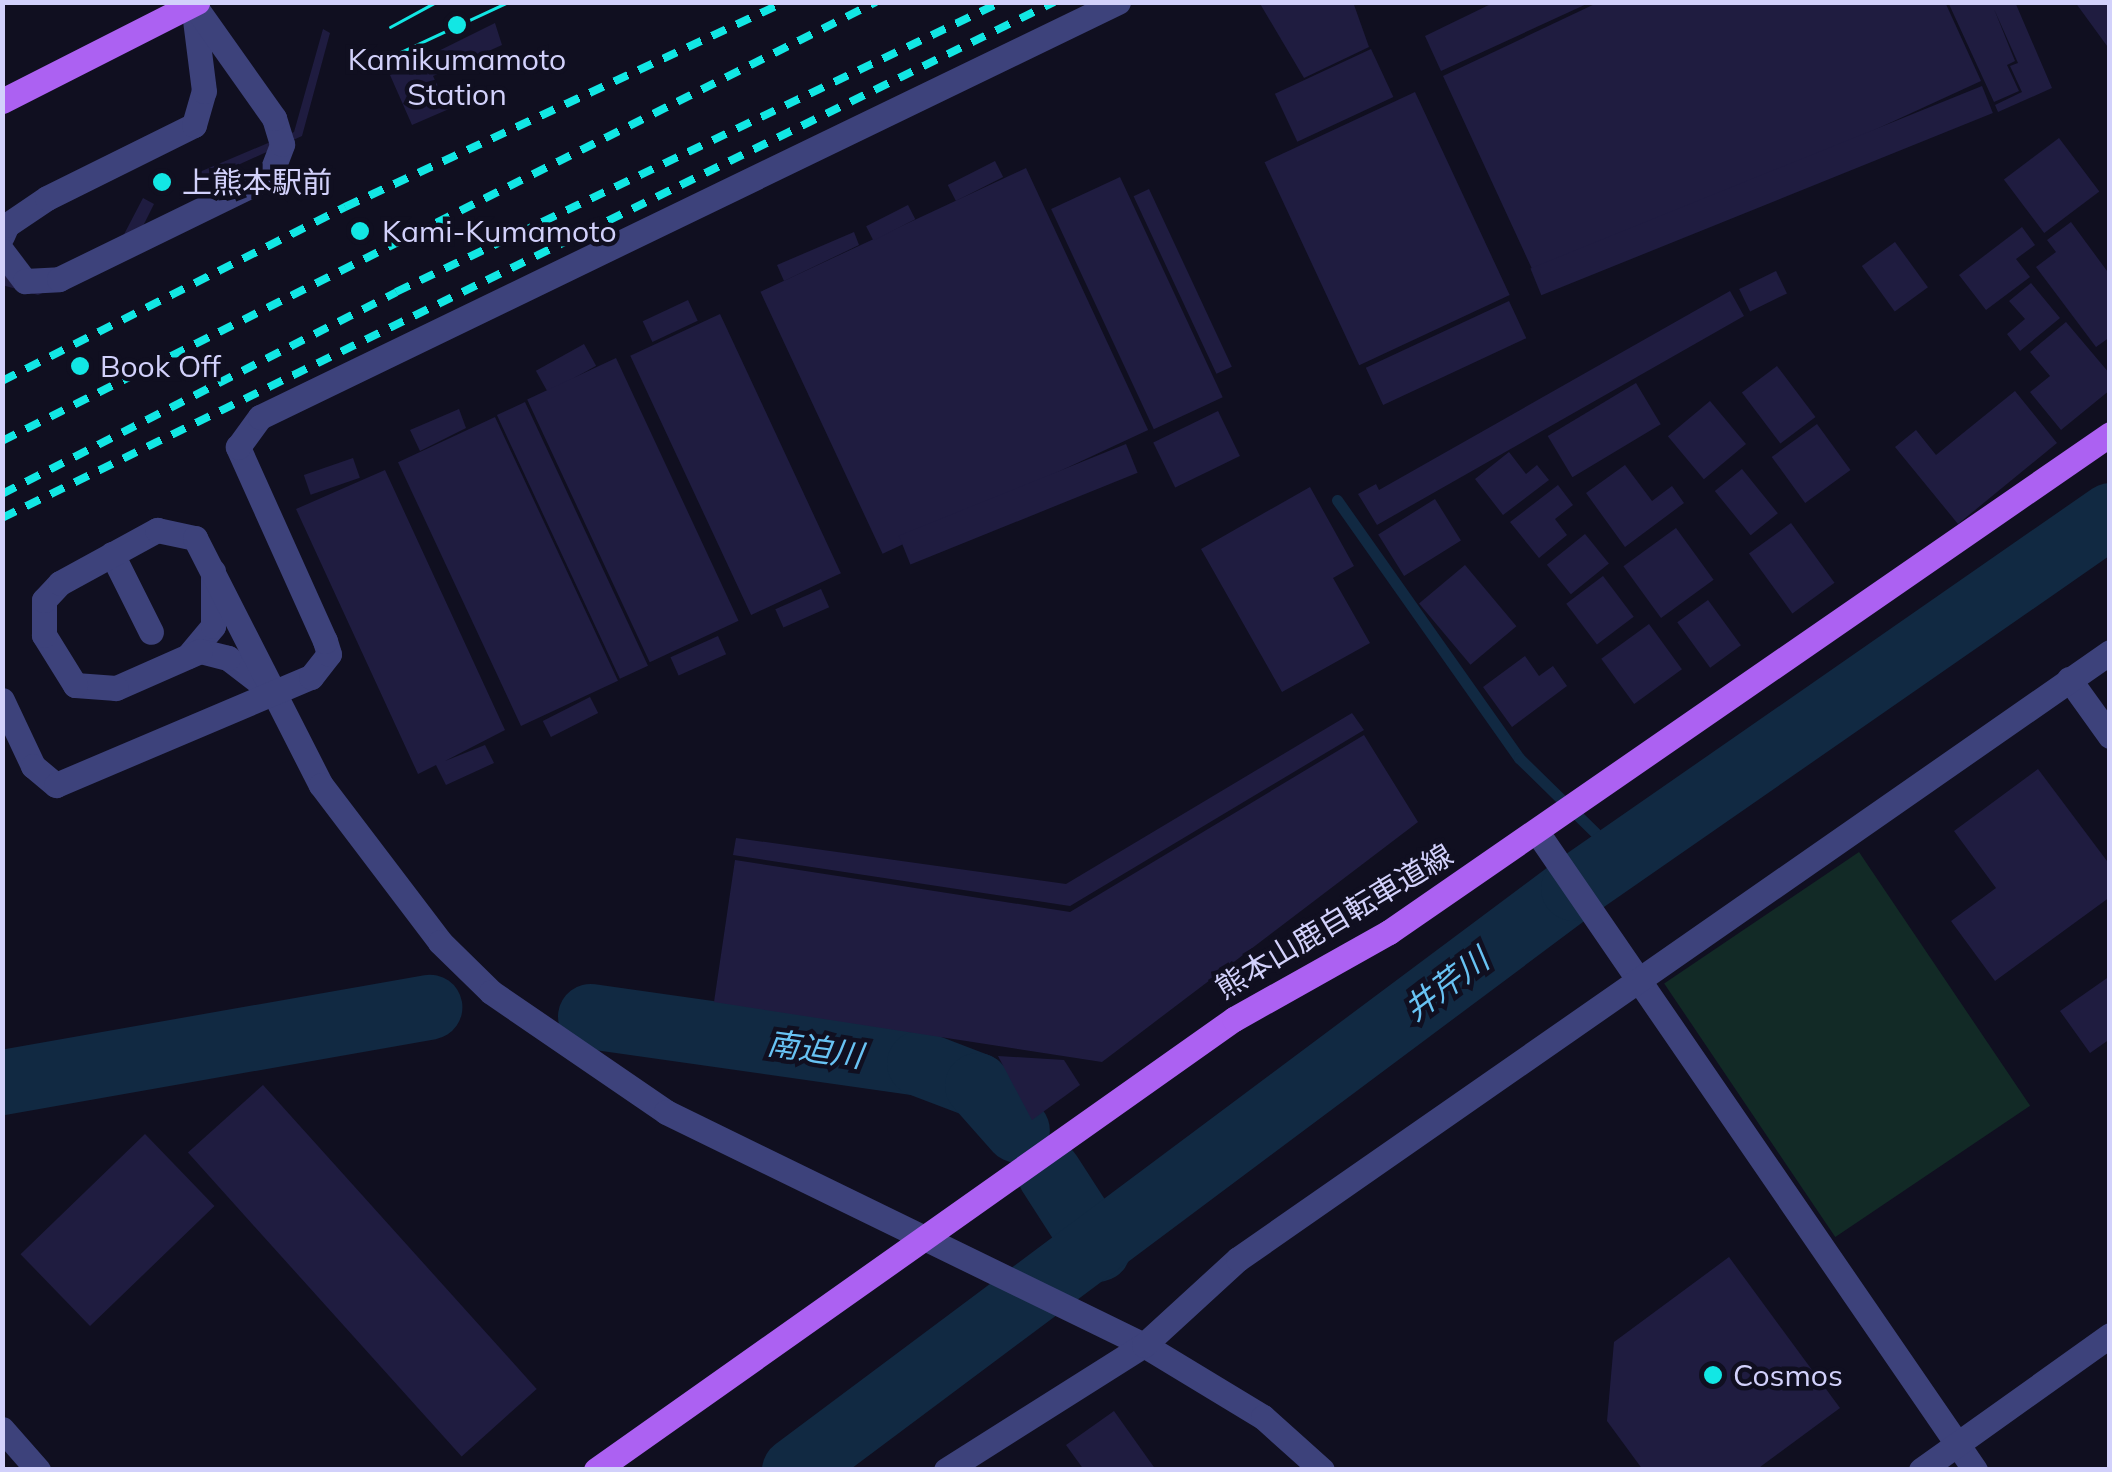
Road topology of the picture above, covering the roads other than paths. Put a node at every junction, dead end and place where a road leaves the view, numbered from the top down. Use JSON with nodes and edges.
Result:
{"nodes":[{"id":1,"x":1118,"y":2,"type":"edge"},
{"id":2,"x":194,"y":3,"type":"edge"},
{"id":3,"x":2,"y":101,"type":"edge"},
{"id":4,"x":2,"y":236,"type":"edge"},
{"id":5,"x":2,"y":251,"type":"edge"},
{"id":6,"x":2110,"y":434,"type":"edge"},
{"id":7,"x":112,"y":554,"type":"junction"},
{"id":8,"x":213,"y":561,"type":"junction"},
{"id":9,"x":151,"y":632,"type":"dead end"},
{"id":10,"x":2110,"y":652,"type":"edge"},
{"id":11,"x":188,"y":656,"type":"junction"},
{"id":12,"x":2069,"y":679,"type":"junction"},
{"id":13,"x":272,"y":692,"type":"junction"},
{"id":14,"x":2,"y":700,"type":"edge"},
{"id":15,"x":2110,"y":736,"type":"edge"},
{"id":16,"x":1543,"y":827,"type":"junction"},
{"id":17,"x":1646,"y":981,"type":"junction"},
{"id":18,"x":924,"y":1235,"type":"junction"},
{"id":19,"x":2110,"y":1335,"type":"edge"},
{"id":20,"x":1134,"y":1340,"type":"junction"},
{"id":21,"x":2,"y":1429,"type":"edge"},
{"id":22,"x":1958,"y":1444,"type":"junction"},
{"id":23,"x":38,"y":1470,"type":"edge"},
{"id":24,"x":596,"y":1470,"type":"edge"},
{"id":25,"x":946,"y":1470,"type":"edge"},
{"id":26,"x":1322,"y":1470,"type":"edge"},
{"id":27,"x":1921,"y":1470,"type":"edge"},
{"id":28,"x":1975,"y":1470,"type":"edge"}],
"edges":[{"from":1,"to":13,"type":"street"},
{"from":2,"to":3,"type":"main road"},
{"from":2,"to":4,"type":"street"},
{"from":2,"to":5,"type":"street"},
{"from":6,"to":16,"type":"main road","name":"熊本山鹿自転車道線"},
{"from":7,"to":8,"type":"street"},
{"from":7,"to":9,"type":"street"},
{"from":7,"to":11,"type":"street"},
{"from":8,"to":11,"type":"street"},
{"from":8,"to":13,"type":"street"},
{"from":10,"to":12,"type":"street"},
{"from":11,"to":13,"type":"street"},
{"from":12,"to":15,"type":"street"},
{"from":12,"to":17,"type":"street"},
{"from":13,"to":14,"type":"street"},
{"from":13,"to":18,"type":"street"},
{"from":16,"to":17,"type":"street"},
{"from":16,"to":18,"type":"main road","name":"熊本山鹿自転車道線"},
{"from":17,"to":20,"type":"street"},
{"from":17,"to":22,"type":"street"},
{"from":18,"to":20,"type":"street"},
{"from":18,"to":24,"type":"main road","name":"熊本山鹿自転車道線"},
{"from":19,"to":22,"type":"street"},
{"from":20,"to":25,"type":"street"},
{"from":20,"to":26,"type":"street"},
{"from":21,"to":23,"type":"street"},
{"from":22,"to":27,"type":"street"},
{"from":22,"to":28,"type":"street"}]}
